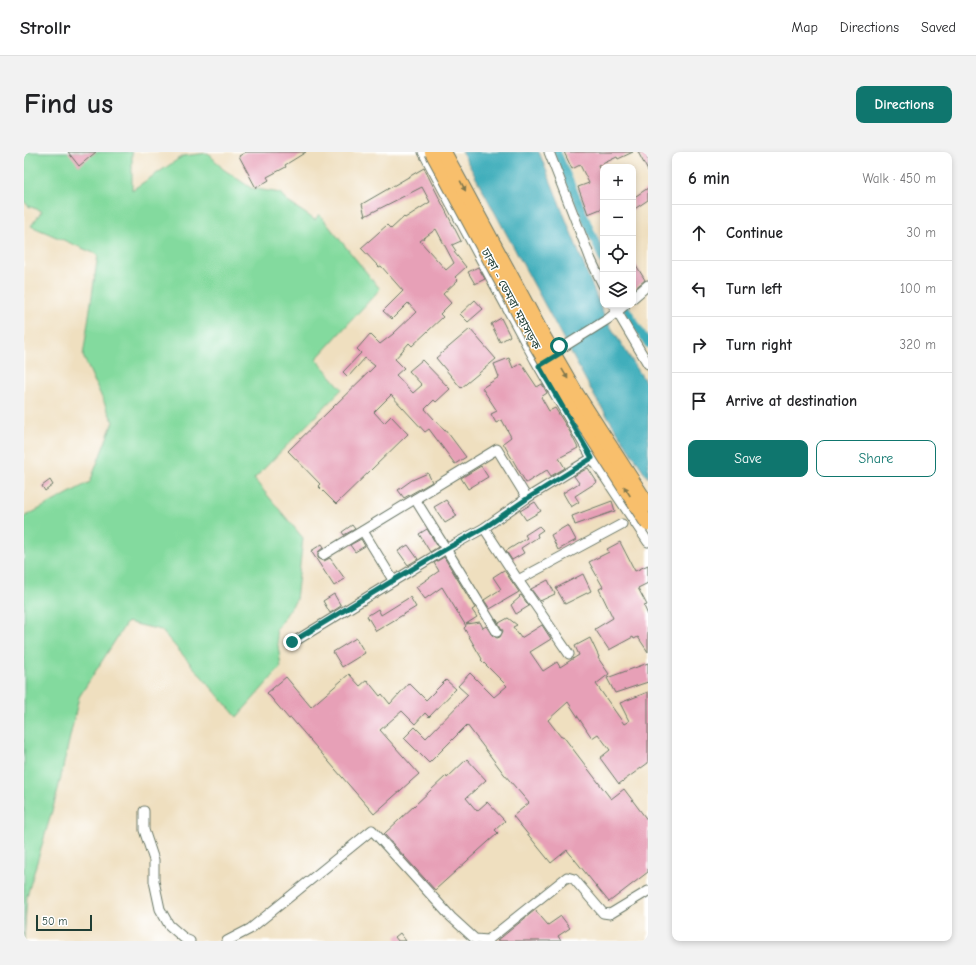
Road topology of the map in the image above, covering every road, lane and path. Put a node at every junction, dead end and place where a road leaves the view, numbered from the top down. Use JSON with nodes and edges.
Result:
{"nodes":[{"id":1,"x":423,"y":152,"type":"edge"},
{"id":2,"x":432,"y":152,"type":"edge"},
{"id":3,"x":444,"y":152,"type":"edge"},
{"id":4,"x":549,"y":152,"type":"edge"},
{"id":5,"x":600,"y":279,"type":"edge"},
{"id":6,"x":648,"y":285,"type":"edge"},
{"id":7,"x":636,"y":295,"type":"edge"},
{"id":8,"x":614,"y":309,"type":"edge"},
{"id":9,"x":537,"y":363,"type":"junction"},
{"id":10,"x":648,"y":364,"type":"edge"},
{"id":11,"x":592,"y":458,"type":"junction"},
{"id":12,"x":528,"y":498,"type":"junction"},
{"id":13,"x":415,"y":499,"type":"junction"},
{"id":14,"x":648,"y":505,"type":"edge"},
{"id":15,"x":622,"y":524,"type":"dead end"},
{"id":16,"x":648,"y":524,"type":"edge"},
{"id":17,"x":484,"y":528,"type":"junction"},
{"id":18,"x":363,"y":531,"type":"junction"},
{"id":19,"x":648,"y":542,"type":"edge"},
{"id":20,"x":446,"y":549,"type":"junction"},
{"id":21,"x":323,"y":555,"type":"dead end"},
{"id":22,"x":394,"y":580,"type":"junction"},
{"id":23,"x":518,"y":580,"type":"junction"},
{"id":24,"x":497,"y":632,"type":"dead end"},
{"id":25,"x":292,"y":642,"type":"dead end"},
{"id":26,"x":569,"y":654,"type":"dead end"},
{"id":27,"x":144,"y":811,"type":"dead end"},
{"id":28,"x":648,"y":891,"type":"edge"},
{"id":29,"x":190,"y":941,"type":"edge"},
{"id":30,"x":227,"y":941,"type":"edge"}],
"edges":[{"from":1,"to":9,"type":"street"},
{"from":16,"to":2,"type":"main road","name":"ঢাকা - ডেমরা মহাসড়ক","one_way":true,"bridge":true},
{"from":3,"to":14,"type":"main road","name":"ঢাকা - ডেমরা মহাসড়ক","one_way":true,"bridge":true},
{"from":4,"to":5,"type":"street"},
{"from":6,"to":7,"type":"street"},
{"from":8,"to":9,"type":"street"},
{"from":8,"to":10,"type":"street"},
{"from":9,"to":11,"type":"street"},
{"from":11,"to":12,"type":"street"},
{"from":11,"to":19,"type":"street"},
{"from":12,"to":13,"type":"street"},
{"from":12,"to":17,"type":"street"},
{"from":13,"to":18,"type":"street"},
{"from":13,"to":20,"type":"street"},
{"from":15,"to":23,"type":"street"},
{"from":17,"to":20,"type":"street"},
{"from":17,"to":23,"type":"street"},
{"from":18,"to":21,"type":"street"},
{"from":18,"to":22,"type":"street"},
{"from":20,"to":22,"type":"street"},
{"from":20,"to":24,"type":"street"},
{"from":22,"to":25,"type":"street"},
{"from":23,"to":26,"type":"street"},
{"from":27,"to":29,"type":"street"},
{"from":28,"to":30,"type":"street"}]}
